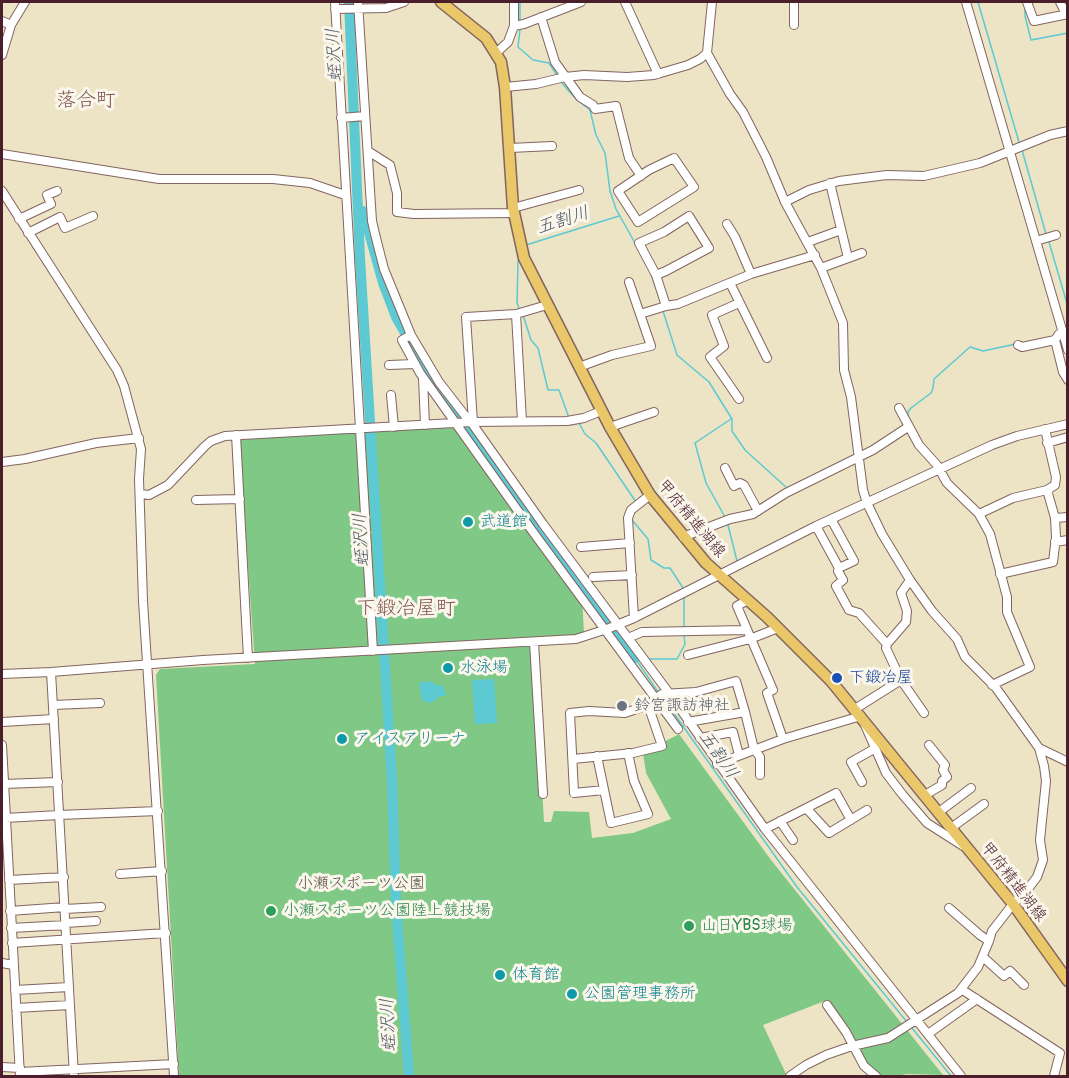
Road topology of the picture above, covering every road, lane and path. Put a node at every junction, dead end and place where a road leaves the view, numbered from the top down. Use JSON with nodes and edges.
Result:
{"nodes":[{"id":1,"x":25,"y":2,"type":"edge"},
{"id":2,"x":404,"y":2,"type":"edge"},
{"id":3,"x":441,"y":2,"type":"edge"},
{"id":4,"x":514,"y":2,"type":"edge"},
{"id":5,"x":580,"y":2,"type":"edge"},
{"id":6,"x":625,"y":2,"type":"edge"},
{"id":7,"x":712,"y":2,"type":"edge"},
{"id":8,"x":794,"y":2,"type":"edge"},
{"id":9,"x":966,"y":2,"type":"edge"},
{"id":10,"x":1027,"y":2,"type":"edge"},
{"id":11,"x":1060,"y":2,"type":"edge"},
{"id":12,"x":358,"y":5,"type":"edge"},
{"id":13,"x":336,"y":6,"type":"edge"},
{"id":14,"x":1067,"y":14,"type":"edge"},
{"id":15,"x":541,"y":17,"type":"junction"},
{"id":16,"x":2,"y":21,"type":"edge"},
{"id":17,"x":11,"y":25,"type":"junction"},
{"id":18,"x":794,"y":25,"type":"dead end"},
{"id":19,"x":514,"y":26,"type":"junction"},
{"id":20,"x":496,"y":53,"type":"junction"},
{"id":21,"x":707,"y":53,"type":"junction"},
{"id":22,"x":2,"y":55,"type":"edge"},
{"id":23,"x":658,"y":74,"type":"junction"},
{"id":24,"x":565,"y":76,"type":"junction"},
{"id":25,"x":505,"y":87,"type":"junction"},
{"id":26,"x":364,"y":116,"type":"junction"},
{"id":27,"x":343,"y":118,"type":"junction"},
{"id":28,"x":1068,"y":131,"type":"edge"},
{"id":29,"x":552,"y":146,"type":"dead end"},
{"id":30,"x":510,"y":148,"type":"junction"},
{"id":31,"x":368,"y":151,"type":"junction"},
{"id":32,"x":1012,"y":151,"type":"junction"},
{"id":33,"x":2,"y":154,"type":"edge"},
{"id":34,"x":641,"y":176,"type":"junction"},
{"id":35,"x":830,"y":183,"type":"junction"},
{"id":36,"x":579,"y":190,"type":"dead end"},
{"id":37,"x":2,"y":191,"type":"edge"},
{"id":38,"x":57,"y":191,"type":"dead end"},
{"id":39,"x":345,"y":195,"type":"junction"},
{"id":40,"x":786,"y":202,"type":"junction"},
{"id":41,"x":513,"y":211,"type":"junction"},
{"id":42,"x":93,"y":216,"type":"dead end"},
{"id":43,"x":19,"y":219,"type":"junction"},
{"id":44,"x":727,"y":224,"type":"dead end"},
{"id":45,"x":841,"y":230,"type":"junction"},
{"id":46,"x":28,"y":233,"type":"junction"},
{"id":47,"x":1056,"y":235,"type":"dead end"},
{"id":48,"x":1038,"y":240,"type":"junction"},
{"id":49,"x":808,"y":242,"type":"junction"},
{"id":50,"x":862,"y":253,"type":"dead end"},
{"id":51,"x":815,"y":255,"type":"junction"},
{"id":52,"x":848,"y":258,"type":"junction"},
{"id":53,"x":821,"y":267,"type":"junction"},
{"id":54,"x":750,"y":274,"type":"junction"},
{"id":55,"x":656,"y":275,"type":"junction"},
{"id":56,"x":628,"y":282,"type":"dead end"},
{"id":57,"x":730,"y":283,"type":"junction"},
{"id":58,"x":739,"y":303,"type":"junction"},
{"id":59,"x":547,"y":305,"type":"junction"},
{"id":60,"x":666,"y":306,"type":"junction"},
{"id":61,"x":520,"y":313,"type":"junction"},
{"id":62,"x":640,"y":314,"type":"junction"},
{"id":63,"x":1066,"y":332,"type":"edge"},
{"id":64,"x":410,"y":335,"type":"junction"},
{"id":65,"x":1055,"y":340,"type":"junction"},
{"id":66,"x":1018,"y":345,"type":"dead end"},
{"id":67,"x":1068,"y":350,"type":"edge"},
{"id":68,"x":766,"y":358,"type":"dead end"},
{"id":69,"x":389,"y":364,"type":"dead end"},
{"id":70,"x":415,"y":364,"type":"junction"},
{"id":71,"x":579,"y":367,"type":"junction"},
{"id":72,"x":423,"y":376,"type":"junction"},
{"id":73,"x":1068,"y":380,"type":"edge"},
{"id":74,"x":391,"y":395,"type":"dead end"},
{"id":75,"x":739,"y":399,"type":"dead end"},
{"id":76,"x":899,"y":408,"type":"dead end"},
{"id":77,"x":601,"y":411,"type":"junction"},
{"id":78,"x":654,"y":412,"type":"dead end"},
{"id":79,"x":471,"y":422,"type":"junction"},
{"id":80,"x":522,"y":422,"type":"junction"},
{"id":81,"x":458,"y":423,"type":"junction"},
{"id":82,"x":1068,"y":424,"type":"edge"},
{"id":83,"x":425,"y":426,"type":"junction"},
{"id":84,"x":394,"y":427,"type":"junction"},
{"id":85,"x":610,"y":427,"type":"junction"},
{"id":86,"x":908,"y":427,"type":"junction"},
{"id":87,"x":362,"y":429,"type":"junction"},
{"id":88,"x":1045,"y":429,"type":"junction"},
{"id":89,"x":236,"y":435,"type":"junction"},
{"id":90,"x":1068,"y":437,"type":"edge"},
{"id":91,"x":138,"y":438,"type":"junction"},
{"id":92,"x":1047,"y":443,"type":"junction"},
{"id":93,"x":858,"y":458,"type":"junction"},
{"id":94,"x":2,"y":462,"type":"edge"},
{"id":95,"x":725,"y":468,"type":"dead end"},
{"id":96,"x":939,"y":469,"type":"junction"},
{"id":97,"x":1047,"y":490,"type":"junction"},
{"id":98,"x":140,"y":495,"type":"junction"},
{"id":99,"x":650,"y":495,"type":"junction"},
{"id":100,"x":240,"y":499,"type":"junction"},
{"id":101,"x":196,"y":500,"type":"dead end"},
{"id":102,"x":867,"y":503,"type":"junction"},
{"id":103,"x":758,"y":511,"type":"junction"},
{"id":104,"x":979,"y":514,"type":"junction"},
{"id":105,"x":1068,"y":517,"type":"edge"},
{"id":106,"x":1055,"y":518,"type":"junction"},
{"id":107,"x":831,"y":519,"type":"junction"},
{"id":108,"x":543,"y":524,"type":"junction"},
{"id":109,"x":816,"y":526,"type":"junction"},
{"id":110,"x":533,"y":532,"type":"junction"},
{"id":111,"x":683,"y":537,"type":"junction"},
{"id":112,"x":1068,"y":540,"type":"edge"},
{"id":113,"x":1055,"y":542,"type":"junction"},
{"id":114,"x":630,"y":543,"type":"junction"},
{"id":115,"x":581,"y":547,"type":"dead end"},
{"id":116,"x":839,"y":568,"type":"junction"},
{"id":117,"x":719,"y":574,"type":"junction"},
{"id":118,"x":1000,"y":574,"type":"junction"},
{"id":119,"x":632,"y":575,"type":"junction"},
{"id":120,"x":594,"y":577,"type":"dead end"},
{"id":121,"x":910,"y":580,"type":"junction"},
{"id":122,"x":748,"y":600,"type":"junction"},
{"id":123,"x":634,"y":618,"type":"junction"},
{"id":124,"x":612,"y":627,"type":"junction"},
{"id":125,"x":778,"y":628,"type":"junction"},
{"id":126,"x":746,"y":630,"type":"junction"},
{"id":127,"x":628,"y":638,"type":"junction"},
{"id":128,"x":750,"y":639,"type":"junction"},
{"id":129,"x":534,"y":642,"type":"junction"},
{"id":130,"x":887,"y":644,"type":"junction"},
{"id":131,"x":375,"y":651,"type":"junction"},
{"id":132,"x":688,"y":655,"type":"dead end"},
{"id":133,"x":248,"y":658,"type":"junction"},
{"id":134,"x":148,"y":664,"type":"junction"},
{"id":135,"x":51,"y":672,"type":"junction"},
{"id":136,"x":2,"y":674,"type":"edge"},
{"id":137,"x":900,"y":680,"type":"junction"},
{"id":138,"x":992,"y":685,"type":"junction"},
{"id":139,"x":661,"y":696,"type":"junction"},
{"id":140,"x":100,"y":703,"type":"dead end"},
{"id":141,"x":53,"y":705,"type":"junction"},
{"id":142,"x":648,"y":705,"type":"junction"},
{"id":143,"x":745,"y":712,"type":"junction"},
{"id":144,"x":858,"y":713,"type":"junction"},
{"id":145,"x":924,"y":713,"type":"dead end"},
{"id":146,"x":54,"y":719,"type":"junction"},
{"id":147,"x":2,"y":722,"type":"edge"},
{"id":148,"x":688,"y":722,"type":"junction"},
{"id":149,"x":678,"y":729,"type":"dead end"},
{"id":150,"x":700,"y":738,"type":"junction"},
{"id":151,"x":783,"y":739,"type":"junction"},
{"id":152,"x":2,"y":745,"type":"edge"},
{"id":153,"x":929,"y":745,"type":"dead end"},
{"id":154,"x":1039,"y":748,"type":"junction"},
{"id":155,"x":754,"y":749,"type":"junction"},
{"id":156,"x":874,"y":749,"type":"junction"},
{"id":157,"x":628,"y":753,"type":"junction"},
{"id":158,"x":739,"y":755,"type":"junction"},
{"id":159,"x":597,"y":756,"type":"junction"},
{"id":160,"x":573,"y":759,"type":"junction"},
{"id":161,"x":1068,"y":762,"type":"edge"},
{"id":162,"x":717,"y":764,"type":"junction"},
{"id":163,"x":2,"y":766,"type":"edge"},
{"id":164,"x":760,"y":775,"type":"dead end"},
{"id":165,"x":58,"y":782,"type":"junction"},
{"id":166,"x":862,"y":782,"type":"dead end"},
{"id":167,"x":4,"y":784,"type":"junction"},
{"id":168,"x":971,"y":788,"type":"dead end"},
{"id":169,"x":604,"y":790,"type":"junction"},
{"id":170,"x":543,"y":794,"type":"dead end"},
{"id":171,"x":925,"y":795,"type":"junction"},
{"id":172,"x":984,"y":804,"type":"dead end"},
{"id":173,"x":807,"y":809,"type":"junction"},
{"id":174,"x":867,"y":810,"type":"dead end"},
{"id":175,"x":158,"y":811,"type":"junction"},
{"id":176,"x":939,"y":812,"type":"junction"},
{"id":177,"x":59,"y":814,"type":"junction"},
{"id":178,"x":3,"y":819,"type":"edge"},
{"id":179,"x":851,"y":820,"type":"junction"},
{"id":180,"x":780,"y":821,"type":"junction"},
{"id":181,"x":951,"y":828,"type":"junction"},
{"id":182,"x":765,"y":829,"type":"junction"},
{"id":183,"x":793,"y":840,"type":"dead end"},
{"id":184,"x":970,"y":851,"type":"junction"},
{"id":185,"x":162,"y":872,"type":"junction"},
{"id":186,"x":120,"y":874,"type":"dead end"},
{"id":187,"x":64,"y":877,"type":"junction"},
{"id":188,"x":9,"y":880,"type":"junction"},
{"id":189,"x":6,"y":895,"type":"edge"},
{"id":190,"x":1013,"y":904,"type":"junction"},
{"id":191,"x":101,"y":907,"type":"dead end"},
{"id":192,"x":65,"y":908,"type":"junction"},
{"id":193,"x":949,"y":908,"type":"dead end"},
{"id":194,"x":10,"y":910,"type":"junction"},
{"id":195,"x":96,"y":921,"type":"dead end"},
{"id":196,"x":66,"y":924,"type":"junction"},
{"id":197,"x":11,"y":928,"type":"junction"},
{"id":198,"x":166,"y":933,"type":"junction"},
{"id":199,"x":67,"y":939,"type":"junction"},
{"id":200,"x":989,"y":941,"type":"junction"},
{"id":201,"x":12,"y":943,"type":"junction"},
{"id":202,"x":983,"y":957,"type":"junction"},
{"id":203,"x":2,"y":963,"type":"edge"},
{"id":204,"x":13,"y":965,"type":"junction"},
{"id":205,"x":1068,"y":981,"type":"edge"},
{"id":206,"x":1024,"y":985,"type":"dead end"},
{"id":207,"x":69,"y":987,"type":"junction"},
{"id":208,"x":961,"y":989,"type":"junction"},
{"id":209,"x":15,"y":990,"type":"junction"},
{"id":210,"x":977,"y":999,"type":"junction"},
{"id":211,"x":70,"y":1005,"type":"junction"},
{"id":212,"x":827,"y":1005,"type":"dead end"},
{"id":213,"x":16,"y":1008,"type":"junction"},
{"id":214,"x":912,"y":1022,"type":"junction"},
{"id":215,"x":928,"y":1034,"type":"junction"},
{"id":216,"x":852,"y":1046,"type":"junction"},
{"id":217,"x":174,"y":1064,"type":"junction"},
{"id":218,"x":2,"y":1067,"type":"edge"},
{"id":219,"x":20,"y":1072,"type":"edge"},
{"id":220,"x":74,"y":1073,"type":"edge"},
{"id":221,"x":174,"y":1077,"type":"edge"},
{"id":222,"x":790,"y":1077,"type":"edge"},
{"id":223,"x":876,"y":1077,"type":"edge"},
{"id":224,"x":961,"y":1077,"type":"edge"},
{"id":225,"x":1054,"y":1077,"type":"edge"}],
"edges":[{"from":1,"to":17,"type":"street"},
{"from":2,"to":12,"type":"street"},
{"from":3,"to":20,"type":"main road","name":"甲府精進湖線"},
{"from":4,"to":19,"type":"street"},
{"from":5,"to":15,"type":"street"},
{"from":6,"to":23,"type":"street"},
{"from":7,"to":21,"type":"street"},
{"from":8,"to":18,"type":"street"},
{"from":9,"to":32,"type":"street"},
{"from":10,"to":14,"type":"street"},
{"from":11,"to":14,"type":"street"},
{"from":12,"to":13,"type":"street"},
{"from":12,"to":26,"type":"street"},
{"from":13,"to":27,"type":"street"},
{"from":15,"to":19,"type":"street"},
{"from":15,"to":24,"type":"street"},
{"from":16,"to":17,"type":"street"},
{"from":17,"to":22,"type":"street"},
{"from":19,"to":20,"type":"street"},
{"from":20,"to":25,"type":"main road","name":"甲府精進湖線"},
{"from":21,"to":23,"type":"street"},
{"from":21,"to":40,"type":"street"},
{"from":23,"to":24,"type":"street"},
{"from":24,"to":25,"type":"street"},
{"from":24,"to":34,"type":"street"},
{"from":25,"to":30,"type":"main road","name":"甲府精進湖線"},
{"from":26,"to":27,"type":"street"},
{"from":26,"to":31,"type":"street"},
{"from":27,"to":39,"type":"street"},
{"from":28,"to":32,"type":"street"},
{"from":29,"to":30,"type":"street"},
{"from":30,"to":41,"type":"main road","name":"甲府精進湖線"},
{"from":31,"to":41,"type":"street"},
{"from":31,"to":64,"type":"street"},
{"from":32,"to":35,"type":"street"},
{"from":32,"to":48,"type":"street"},
{"from":33,"to":39,"type":"street"},
{"from":34,"to":34,"type":"street"},
{"from":35,"to":40,"type":"street"},
{"from":35,"to":45,"type":"street"},
{"from":36,"to":41,"type":"street"},
{"from":37,"to":43,"type":"street"},
{"from":38,"to":43,"type":"street"},
{"from":39,"to":87,"type":"street"},
{"from":40,"to":49,"type":"street"},
{"from":41,"to":59,"type":"main road","name":"甲府精進湖線"},
{"from":42,"to":46,"type":"street"},
{"from":43,"to":46,"type":"street"},
{"from":44,"to":54,"type":"street"},
{"from":45,"to":49,"type":"street"},
{"from":45,"to":52,"type":"street"},
{"from":46,"to":91,"type":"street"},
{"from":47,"to":48,"type":"street"},
{"from":48,"to":63,"type":"street"},
{"from":49,"to":51,"type":"street"},
{"from":50,"to":52,"type":"street"},
{"from":51,"to":53,"type":"street"},
{"from":51,"to":54,"type":"street"},
{"from":52,"to":53,"type":"street"},
{"from":53,"to":93,"type":"street"},
{"from":54,"to":57,"type":"street"},
{"from":55,"to":55,"type":"street"},
{"from":55,"to":60,"type":"street"},
{"from":56,"to":62,"type":"street"},
{"from":57,"to":58,"type":"street"},
{"from":57,"to":60,"type":"street"},
{"from":58,"to":68,"type":"street"},
{"from":58,"to":75,"type":"street"},
{"from":59,"to":61,"type":"street"},
{"from":59,"to":71,"type":"main road","name":"甲府精進湖線"},
{"from":60,"to":62,"type":"street"},
{"from":61,"to":79,"type":"street"},
{"from":61,"to":80,"type":"street"},
{"from":62,"to":71,"type":"street"},
{"from":63,"to":65,"type":"street"},
{"from":63,"to":67,"type":"street"},
{"from":64,"to":70,"type":"street"},
{"from":64,"to":79,"type":"street"},
{"from":65,"to":66,"type":"street"},
{"from":65,"to":73,"type":"street"},
{"from":69,"to":70,"type":"street"},
{"from":70,"to":72,"type":"street"},
{"from":71,"to":77,"type":"main road","name":"甲府精進湖線"},
{"from":72,"to":81,"type":"street"},
{"from":72,"to":83,"type":"street"},
{"from":74,"to":84,"type":"street"},
{"from":76,"to":86,"type":"street"},
{"from":77,"to":80,"type":"street"},
{"from":77,"to":85,"type":"main road","name":"甲府精進湖線"},
{"from":78,"to":85,"type":"street"},
{"from":79,"to":80,"type":"street"},
{"from":79,"to":81,"type":"street"},
{"from":79,"to":108,"type":"street"},
{"from":81,"to":83,"type":"street"},
{"from":81,"to":110,"type":"street"},
{"from":82,"to":88,"type":"street"},
{"from":83,"to":84,"type":"street"},
{"from":84,"to":87,"type":"street"},
{"from":85,"to":99,"type":"main road","name":"甲府精進湖線"},
{"from":86,"to":93,"type":"street"},
{"from":86,"to":96,"type":"street"},
{"from":87,"to":89,"type":"street"},
{"from":87,"to":131,"type":"street"},
{"from":88,"to":92,"type":"street"},
{"from":88,"to":96,"type":"street"},
{"from":89,"to":98,"type":"street"},
{"from":89,"to":100,"type":"street"},
{"from":90,"to":92,"type":"street"},
{"from":91,"to":94,"type":"street"},
{"from":91,"to":98,"type":"street"},
{"from":92,"to":97,"type":"street"},
{"from":93,"to":102,"type":"street"},
{"from":93,"to":103,"type":"street"},
{"from":95,"to":103,"type":"street"},
{"from":96,"to":102,"type":"street"},
{"from":96,"to":104,"type":"street"},
{"from":97,"to":104,"type":"street"},
{"from":97,"to":106,"type":"street"},
{"from":98,"to":134,"type":"street"},
{"from":99,"to":111,"type":"main road","name":"甲府精進湖線"},
{"from":99,"to":114,"type":"street"},
{"from":100,"to":101,"type":"street"},
{"from":100,"to":133,"type":"street"},
{"from":102,"to":107,"type":"street"},
{"from":102,"to":121,"type":"street"},
{"from":103,"to":111,"type":"street"},
{"from":104,"to":118,"type":"street"},
{"from":105,"to":106,"type":"street"},
{"from":106,"to":113,"type":"street"},
{"from":107,"to":109,"type":"street"},
{"from":107,"to":116,"type":"street"},
{"from":108,"to":110,"type":"street"},
{"from":108,"to":124,"type":"street"},
{"from":109,"to":116,"type":"street"},
{"from":109,"to":117,"type":"street"},
{"from":110,"to":124,"type":"street"},
{"from":111,"to":117,"type":"main road","name":"甲府精進湖線"},
{"from":112,"to":113,"type":"street"},
{"from":113,"to":118,"type":"street"},
{"from":114,"to":115,"type":"street"},
{"from":114,"to":119,"type":"street"},
{"from":116,"to":130,"type":"street"},
{"from":117,"to":122,"type":"main road","name":"甲府精進湖線"},
{"from":117,"to":123,"type":"street"},
{"from":118,"to":138,"type":"street"},
{"from":119,"to":120,"type":"street"},
{"from":119,"to":123,"type":"street"},
{"from":121,"to":130,"type":"street"},
{"from":121,"to":138,"type":"street"},
{"from":122,"to":125,"type":"main road","name":"甲府精進湖線"},
{"from":122,"to":126,"type":"street"},
{"from":123,"to":124,"type":"street"},
{"from":124,"to":127,"type":"street"},
{"from":124,"to":129,"type":"street"},
{"from":124,"to":139,"type":"street"},
{"from":125,"to":128,"type":"street"},
{"from":125,"to":144,"type":"main road","name":"甲府精進湖線"},
{"from":126,"to":127,"type":"street"},
{"from":126,"to":128,"type":"street"},
{"from":127,"to":139,"type":"street"},
{"from":128,"to":132,"type":"street"},
{"from":128,"to":151,"type":"street"},
{"from":129,"to":131,"type":"street"},
{"from":129,"to":170,"type":"street"},
{"from":130,"to":137,"type":"street"},
{"from":131,"to":133,"type":"street"},
{"from":133,"to":134,"type":"street"},
{"from":134,"to":135,"type":"street"},
{"from":134,"to":175,"type":"street"},
{"from":135,"to":136,"type":"street"},
{"from":135,"to":141,"type":"street"},
{"from":137,"to":144,"type":"street"},
{"from":137,"to":145,"type":"street"},
{"from":138,"to":154,"type":"street"},
{"from":139,"to":142,"type":"street"},
{"from":139,"to":143,"type":"street"},
{"from":139,"to":148,"type":"street"},
{"from":139,"to":149,"type":"street"},
{"from":140,"to":141,"type":"street"},
{"from":141,"to":146,"type":"street"},
{"from":142,"to":157,"type":"street"},
{"from":142,"to":160,"type":"street"},
{"from":143,"to":148,"type":"street"},
{"from":143,"to":155,"type":"street"},
{"from":144,"to":151,"type":"street"},
{"from":144,"to":156,"type":"street"},
{"from":144,"to":171,"type":"main road","name":"甲府精進湖線"},
{"from":146,"to":147,"type":"street"},
{"from":146,"to":165,"type":"street"},
{"from":148,"to":150,"type":"street"},
{"from":150,"to":158,"type":"street"},
{"from":150,"to":162,"type":"street"},
{"from":151,"to":155,"type":"street"},
{"from":152,"to":163,"type":"street"},
{"from":153,"to":171,"type":"street"},
{"from":154,"to":161,"type":"street"},
{"from":154,"to":190,"type":"street"},
{"from":155,"to":158,"type":"street"},
{"from":155,"to":164,"type":"street"},
{"from":156,"to":166,"type":"street"},
{"from":156,"to":184,"type":"street"},
{"from":157,"to":159,"type":"street"},
{"from":157,"to":169,"type":"street"},
{"from":158,"to":162,"type":"street"},
{"from":159,"to":160,"type":"street"},
{"from":159,"to":169,"type":"street"},
{"from":160,"to":169,"type":"street"},
{"from":162,"to":182,"type":"street"},
{"from":163,"to":167,"type":"street"},
{"from":165,"to":167,"type":"street"},
{"from":165,"to":177,"type":"street"},
{"from":167,"to":178,"type":"street"},
{"from":168,"to":176,"type":"street"},
{"from":171,"to":176,"type":"main road","name":"甲府精進湖線"},
{"from":172,"to":181,"type":"street"},
{"from":173,"to":179,"type":"street"},
{"from":173,"to":179,"type":"street"},
{"from":173,"to":180,"type":"street"},
{"from":174,"to":179,"type":"street"},
{"from":175,"to":177,"type":"street"},
{"from":175,"to":185,"type":"street"},
{"from":176,"to":181,"type":"main road","name":"甲府精進湖線"},
{"from":177,"to":178,"type":"street"},
{"from":177,"to":187,"type":"street"},
{"from":178,"to":188,"type":"street"},
{"from":180,"to":182,"type":"street"},
{"from":180,"to":183,"type":"street"},
{"from":181,"to":184,"type":"main road","name":"甲府精進湖線"},
{"from":182,"to":214,"type":"street"},
{"from":184,"to":190,"type":"main road","name":"甲府精進湖線"},
{"from":185,"to":186,"type":"street"},
{"from":185,"to":198,"type":"street"},
{"from":187,"to":188,"type":"street"},
{"from":187,"to":192,"type":"street"},
{"from":188,"to":189,"type":"street"},
{"from":189,"to":194,"type":"street"},
{"from":190,"to":200,"type":"street"},
{"from":190,"to":205,"type":"main road","name":"甲府精進湖線"},
{"from":191,"to":192,"type":"street"},
{"from":192,"to":194,"type":"street"},
{"from":192,"to":196,"type":"street"},
{"from":193,"to":200,"type":"street"},
{"from":194,"to":197,"type":"street"},
{"from":195,"to":196,"type":"street"},
{"from":196,"to":197,"type":"street"},
{"from":196,"to":199,"type":"street"},
{"from":197,"to":201,"type":"street"},
{"from":198,"to":199,"type":"street"},
{"from":198,"to":217,"type":"street"},
{"from":199,"to":201,"type":"street"},
{"from":199,"to":207,"type":"street"},
{"from":200,"to":202,"type":"street"},
{"from":201,"to":204,"type":"street"},
{"from":202,"to":206,"type":"street"},
{"from":202,"to":208,"type":"street"},
{"from":203,"to":204,"type":"street"},
{"from":204,"to":209,"type":"street"},
{"from":207,"to":209,"type":"street"},
{"from":207,"to":211,"type":"street"},
{"from":208,"to":210,"type":"street"},
{"from":208,"to":214,"type":"street"},
{"from":209,"to":213,"type":"street"},
{"from":210,"to":215,"type":"street"},
{"from":210,"to":225,"type":"street"},
{"from":211,"to":213,"type":"street"},
{"from":211,"to":220,"type":"street"},
{"from":212,"to":216,"type":"street"},
{"from":213,"to":219,"type":"street"},
{"from":214,"to":215,"type":"street"},
{"from":214,"to":216,"type":"street"},
{"from":215,"to":224,"type":"street"},
{"from":216,"to":222,"type":"street"},
{"from":216,"to":223,"type":"street"},
{"from":217,"to":220,"type":"street"},
{"from":217,"to":221,"type":"street"},
{"from":218,"to":219,"type":"street"},
{"from":219,"to":220,"type":"street"}]}
